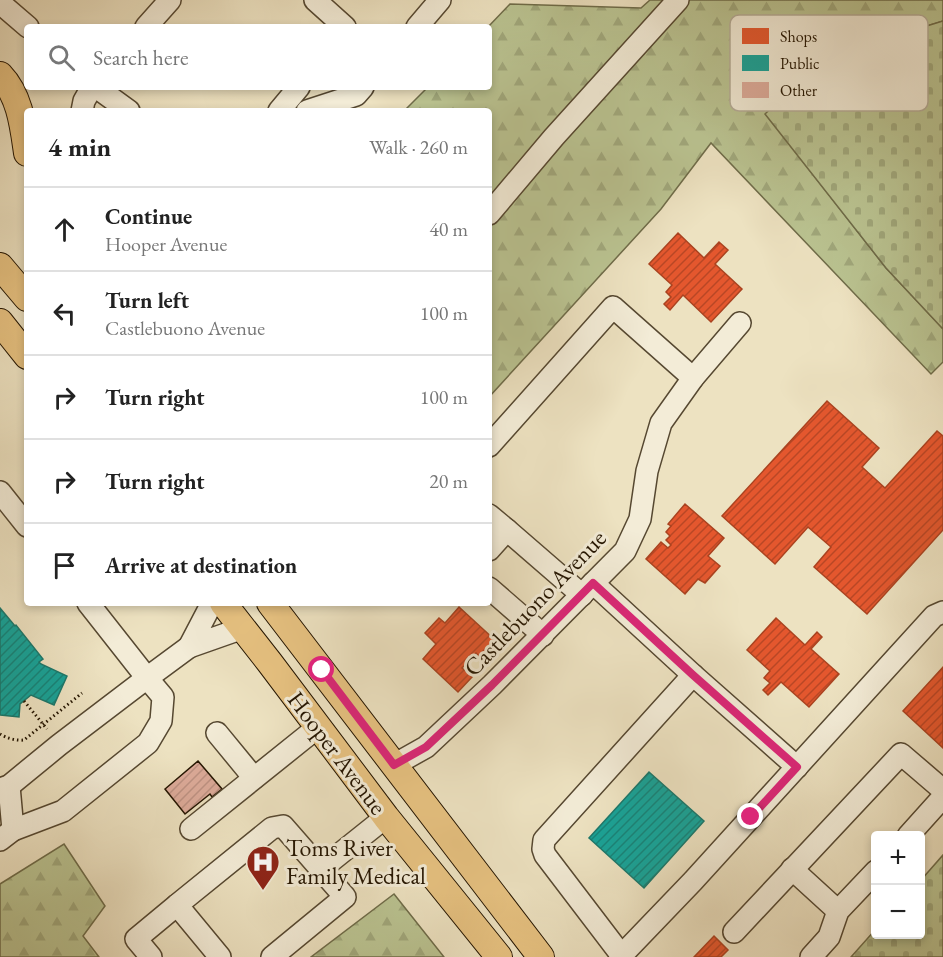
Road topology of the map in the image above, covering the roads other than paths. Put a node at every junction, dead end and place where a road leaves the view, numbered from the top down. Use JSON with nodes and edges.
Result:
{"nodes":[{"id":1,"x":170,"y":0,"type":"edge"},
{"id":2,"x":315,"y":0,"type":"edge"},
{"id":3,"x":440,"y":0,"type":"edge"},
{"id":4,"x":678,"y":0,"type":"edge"},
{"id":5,"x":0,"y":3,"type":"edge"},
{"id":6,"x":24,"y":24,"type":"edge"},
{"id":7,"x":149,"y":24,"type":"edge"},
{"id":8,"x":342,"y":24,"type":"edge"},
{"id":9,"x":420,"y":24,"type":"edge"},
{"id":10,"x":0,"y":75,"type":"edge"},
{"id":11,"x":92,"y":90,"type":"edge"},
{"id":12,"x":98,"y":90,"type":"edge"},
{"id":13,"x":296,"y":90,"type":"edge"},
{"id":14,"x":360,"y":90,"type":"edge"},
{"id":15,"x":83,"y":108,"type":"edge"},
{"id":16,"x":125,"y":108,"type":"edge"},
{"id":17,"x":282,"y":108,"type":"edge"},
{"id":18,"x":316,"y":108,"type":"edge"},
{"id":19,"x":24,"y":128,"type":"edge"},
{"id":20,"x":492,"y":209,"type":"edge"},
{"id":21,"x":0,"y":266,"type":"edge"},
{"id":22,"x":24,"y":294,"type":"edge"},
{"id":23,"x":0,"y":322,"type":"edge"},
{"id":24,"x":740,"y":324,"type":"dead end"},
{"id":25,"x":24,"y":352,"type":"edge"},
{"id":26,"x":693,"y":378,"type":"junction"},
{"id":27,"x":492,"y":443,"type":"edge"},
{"id":28,"x":0,"y":492,"type":"edge"},
{"id":29,"x":492,"y":517,"type":"edge"},
{"id":30,"x":24,"y":522,"type":"edge"},
{"id":31,"x":507,"y":530,"type":"junction"},
{"id":32,"x":492,"y":547,"type":"edge"},
{"id":33,"x":588,"y":589,"type":"junction"},
{"id":34,"x":492,"y":591,"type":"edge"},
{"id":35,"x":90,"y":606,"type":"edge"},
{"id":36,"x":210,"y":606,"type":"edge"},
{"id":37,"x":225,"y":606,"type":"edge"},
{"id":38,"x":236,"y":606,"type":"edge"},
{"id":39,"x":272,"y":606,"type":"edge"},
{"id":40,"x":943,"y":612,"type":"edge"},
{"id":41,"x":243,"y":628,"type":"junction"},
{"id":42,"x":543,"y":635,"type":"junction"},
{"id":43,"x":189,"y":647,"type":"junction"},
{"id":44,"x":270,"y":663,"type":"junction"},
{"id":45,"x":693,"y":675,"type":"junction"},
{"id":46,"x":147,"y":678,"type":"junction"},
{"id":47,"x":318,"y":727,"type":"junction"},
{"id":48,"x":217,"y":733,"type":"dead end"},
{"id":49,"x":394,"y":765,"type":"junction"},
{"id":50,"x":797,"y":767,"type":"junction"},
{"id":51,"x":254,"y":778,"type":"junction"},
{"id":52,"x":4,"y":788,"type":"edge"},
{"id":53,"x":943,"y":790,"type":"edge"},
{"id":54,"x":943,"y":797,"type":"edge"},
{"id":55,"x":386,"y":817,"type":"junction"},
{"id":56,"x":191,"y":829,"type":"dead end"},
{"id":57,"x":912,"y":831,"type":"edge"},
{"id":58,"x":6,"y":835,"type":"edge"},
{"id":59,"x":792,"y":869,"type":"junction"},
{"id":60,"x":321,"y":870,"type":"junction"},
{"id":61,"x":871,"y":876,"type":"edge"},
{"id":62,"x":177,"y":905,"type":"junction"},
{"id":63,"x":838,"y":911,"type":"junction"},
{"id":64,"x":734,"y":932,"type":"dead end"},
{"id":65,"x":621,"y":956,"type":"edge"},
{"id":66,"x":151,"y":957,"type":"edge"},
{"id":67,"x":220,"y":957,"type":"edge"},
{"id":68,"x":272,"y":957,"type":"edge"},
{"id":69,"x":499,"y":957,"type":"edge"},
{"id":70,"x":541,"y":957,"type":"edge"},
{"id":71,"x":811,"y":957,"type":"edge"}],
"edges":[{"from":1,"to":7,"type":"lane"},
{"from":2,"to":8,"type":"lane"},
{"from":3,"to":9,"type":"lane"},
{"from":4,"to":20,"type":"lane"},
{"from":5,"to":6,"type":"lane"},
{"from":10,"to":19,"type":"main road"},
{"from":11,"to":15,"type":"lane"},
{"from":12,"to":16,"type":"lane"},
{"from":13,"to":17,"type":"lane"},
{"from":14,"to":18,"type":"lane"},
{"from":21,"to":22,"type":"main road"},
{"from":23,"to":25,"type":"main road"},
{"from":24,"to":26,"type":"lane","name":"Castlebuono Avenue"},
{"from":26,"to":27,"type":"lane"},
{"from":26,"to":33,"type":"lane","name":"Castlebuono Avenue"},
{"from":28,"to":30,"type":"lane"},
{"from":29,"to":31,"type":"lane"},
{"from":31,"to":32,"type":"lane"},
{"from":31,"to":33,"type":"lane"},
{"from":33,"to":42,"type":"lane","name":"Castlebuono Avenue"},
{"from":33,"to":45,"type":"lane"},
{"from":34,"to":42,"type":"lane"},
{"from":35,"to":46,"type":"lane"},
{"from":36,"to":43,"type":"lane"},
{"from":37,"to":41,"type":"main road","name":"Hooper Avenue"},
{"from":38,"to":44,"type":"main road"},
{"from":39,"to":49,"type":"main road","name":"Hooper Avenue"},
{"from":40,"to":50,"type":"lane"},
{"from":41,"to":43,"type":"lane"},
{"from":41,"to":44,"type":"main road","name":"Hooper Avenue"},
{"from":42,"to":49,"type":"lane","name":"Castlebuono Avenue"},
{"from":43,"to":46,"type":"lane"},
{"from":44,"to":47,"type":"main road","name":"Hooper Avenue"},
{"from":45,"to":50,"type":"lane"},
{"from":45,"to":65,"type":"lane"},
{"from":46,"to":52,"type":"lane"},
{"from":46,"to":58,"type":"lane"},
{"from":47,"to":51,"type":"lane"},
{"from":47,"to":55,"type":"main road","name":"Hooper Avenue"},
{"from":48,"to":51,"type":"lane"},
{"from":49,"to":70,"type":"main road","name":"Hooper Avenue"},
{"from":50,"to":65,"type":"lane"},
{"from":51,"to":56,"type":"lane"},
{"from":52,"to":58,"type":"lane"},
{"from":53,"to":59,"type":"lane"},
{"from":54,"to":57,"type":"lane"},
{"from":55,"to":60,"type":"lane"},
{"from":55,"to":69,"type":"main road","name":"Hooper Avenue"},
{"from":59,"to":63,"type":"lane"},
{"from":59,"to":64,"type":"lane"},
{"from":60,"to":62,"type":"lane"},
{"from":60,"to":68,"type":"lane"},
{"from":61,"to":63,"type":"lane"},
{"from":62,"to":66,"type":"lane"},
{"from":62,"to":67,"type":"lane"},
{"from":63,"to":71,"type":"lane"}]}
